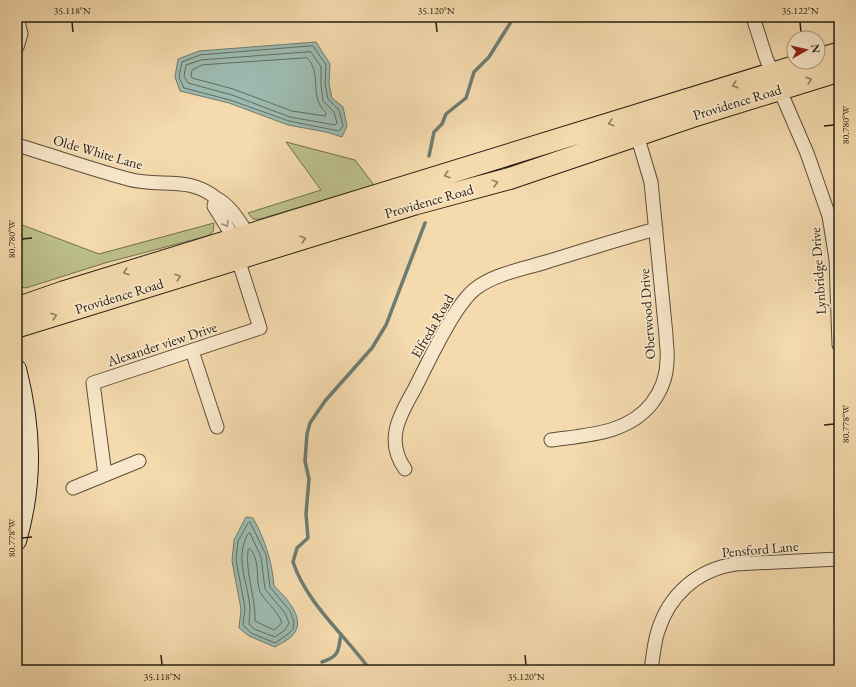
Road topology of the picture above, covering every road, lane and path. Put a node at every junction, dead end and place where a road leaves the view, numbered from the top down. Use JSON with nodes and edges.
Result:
{"nodes":[{"id":1,"x":17,"y":17,"type":"edge"},
{"id":2,"x":753,"y":17,"type":"edge"},
{"id":3,"x":17,"y":47,"type":"edge"},
{"id":4,"x":839,"y":53,"type":"edge"},
{"id":5,"x":826,"y":57,"type":"edge"},
{"id":6,"x":796,"y":70,"type":"edge"},
{"id":7,"x":839,"y":71,"type":"edge"},
{"id":8,"x":776,"y":81,"type":"junction"},
{"id":9,"x":637,"y":135,"type":"junction"},
{"id":10,"x":17,"y":145,"type":"edge"},
{"id":11,"x":656,"y":229,"type":"junction"},
{"id":12,"x":241,"y":245,"type":"junction"},
{"id":13,"x":17,"y":308,"type":"edge"},
{"id":14,"x":17,"y":327,"type":"edge"},
{"id":15,"x":839,"y":345,"type":"edge"},
{"id":16,"x":192,"y":351,"type":"junction"},
{"id":17,"x":17,"y":369,"type":"edge"},
{"id":18,"x":217,"y":427,"type":"dead end"},
{"id":19,"x":551,"y":440,"type":"dead end"},
{"id":20,"x":139,"y":461,"type":"dead end"},
{"id":21,"x":405,"y":469,"type":"dead end"},
{"id":22,"x":105,"y":475,"type":"junction"},
{"id":23,"x":73,"y":488,"type":"dead end"},
{"id":24,"x":17,"y":541,"type":"edge"},
{"id":25,"x":839,"y":560,"type":"edge"},
{"id":26,"x":652,"y":670,"type":"edge"}],
"edges":[{"from":1,"to":3,"type":"street"},
{"from":2,"to":8,"type":"street","name":"Lynbridge Drive"},
{"from":4,"to":5,"type":"main road"},
{"from":6,"to":8,"type":"main road","name":"Providence Road"},
{"from":8,"to":7,"type":"main road","name":"Providence Road","one_way":true},
{"from":8,"to":9,"type":"main road","name":"Providence Road"},
{"from":8,"to":12,"type":"main road","name":"Providence Road","one_way":true},
{"from":8,"to":15,"type":"street","name":"Lynbridge Drive"},
{"from":9,"to":11,"type":"street","name":"Oberwood Drive"},
{"from":12,"to":9,"type":"main road","name":"Providence Road","one_way":true},
{"from":10,"to":12,"type":"street","name":"Olde White Lane"},
{"from":11,"to":19,"type":"street","name":"Oberwood Drive"},
{"from":11,"to":21,"type":"street","name":"Elfreda Road"},
{"from":12,"to":13,"type":"main road","name":"Providence Road","one_way":true},
{"from":14,"to":12,"type":"main road","name":"Providence Road","one_way":true},
{"from":12,"to":16,"type":"street","name":"Alexander view Drive"},
{"from":16,"to":18,"type":"street"},
{"from":16,"to":22,"type":"street","name":"Alexander view Drive"},
{"from":17,"to":24,"type":"street"},
{"from":20,"to":22,"type":"street"},
{"from":22,"to":23,"type":"street"},
{"from":25,"to":26,"type":"street","name":"Pensford Lane"}]}
